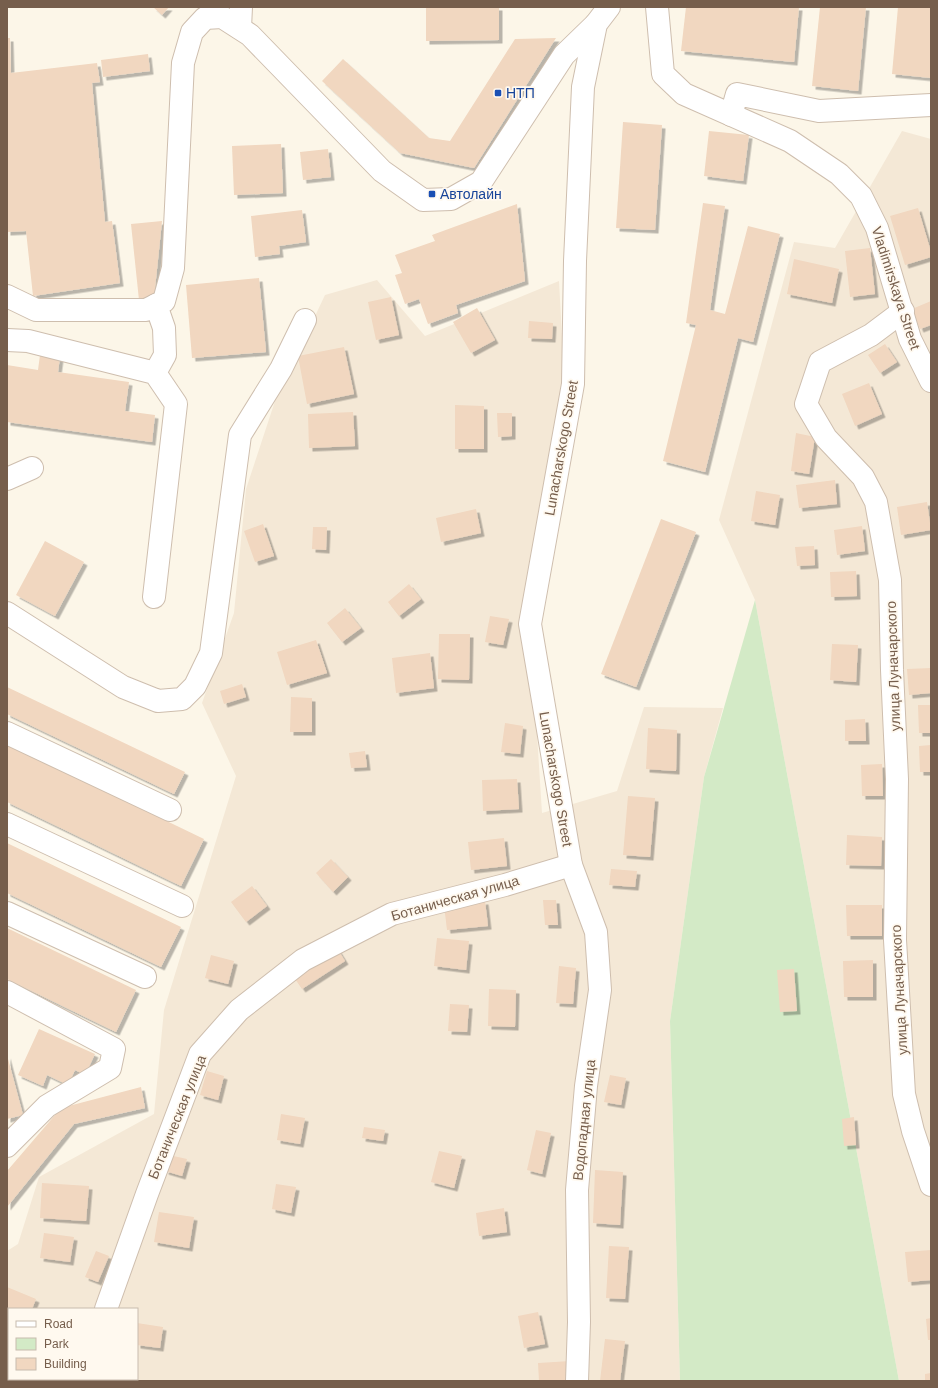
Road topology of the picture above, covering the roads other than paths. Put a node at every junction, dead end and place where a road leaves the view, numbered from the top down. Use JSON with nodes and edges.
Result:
{"nodes":[{"id":1,"x":609,"y":7,"type":"edge"},
{"id":2,"x":657,"y":7,"type":"edge"},
{"id":3,"x":241,"y":18,"type":"edge"},
{"id":4,"x":596,"y":24,"type":"junction"},
{"id":5,"x":931,"y":105,"type":"edge"},
{"id":6,"x":731,"y":115,"type":"junction"},
{"id":7,"x":7,"y":296,"type":"edge"},
{"id":8,"x":156,"y":305,"type":"junction"},
{"id":9,"x":903,"y":311,"type":"junction"},
{"id":10,"x":306,"y":320,"type":"dead end"},
{"id":11,"x":7,"y":340,"type":"edge"},
{"id":12,"x":155,"y":373,"type":"junction"},
{"id":13,"x":931,"y":381,"type":"edge"},
{"id":14,"x":32,"y":468,"type":"dead end"},
{"id":15,"x":7,"y":479,"type":"edge"},
{"id":16,"x":154,"y":597,"type":"dead end"},
{"id":17,"x":7,"y":613,"type":"edge"},
{"id":18,"x":7,"y":733,"type":"edge"},
{"id":19,"x":170,"y":810,"type":"dead end"},
{"id":20,"x":7,"y":824,"type":"edge"},
{"id":21,"x":571,"y":865,"type":"junction"},
{"id":22,"x":182,"y":906,"type":"dead end"},
{"id":23,"x":7,"y":913,"type":"edge"},
{"id":24,"x":145,"y":978,"type":"dead end"},
{"id":25,"x":7,"y":992,"type":"edge"},
{"id":26,"x":7,"y":1146,"type":"edge"},
{"id":27,"x":931,"y":1185,"type":"edge"},
{"id":28,"x":106,"y":1308,"type":"edge"},
{"id":29,"x":577,"y":1381,"type":"edge"}],
"edges":[{"from":1,"to":4,"type":"street","name":"Lunacharskogo Street"},
{"from":2,"to":6,"type":"street","name":"Vladimirskaya Street"},
{"from":3,"to":4,"type":"street"},
{"from":3,"to":8,"type":"street"},
{"from":4,"to":21,"type":"street","name":"Lunacharskogo Street"},
{"from":5,"to":6,"type":"street"},
{"from":6,"to":9,"type":"street","name":"Vladimirskaya Street"},
{"from":7,"to":8,"type":"street"},
{"from":8,"to":12,"type":"street"},
{"from":9,"to":13,"type":"street","name":"Vladimirskaya Street"},
{"from":9,"to":27,"type":"street","name":"улица Луначарского"},
{"from":10,"to":17,"type":"street"},
{"from":11,"to":12,"type":"street"},
{"from":12,"to":16,"type":"street"},
{"from":14,"to":15,"type":"street"},
{"from":18,"to":19,"type":"street"},
{"from":20,"to":22,"type":"street"},
{"from":21,"to":28,"type":"street","name":"Ботаническая улица"},
{"from":21,"to":29,"type":"street","name":"Водопадная улица"},
{"from":23,"to":24,"type":"street"},
{"from":25,"to":26,"type":"street"}]}
